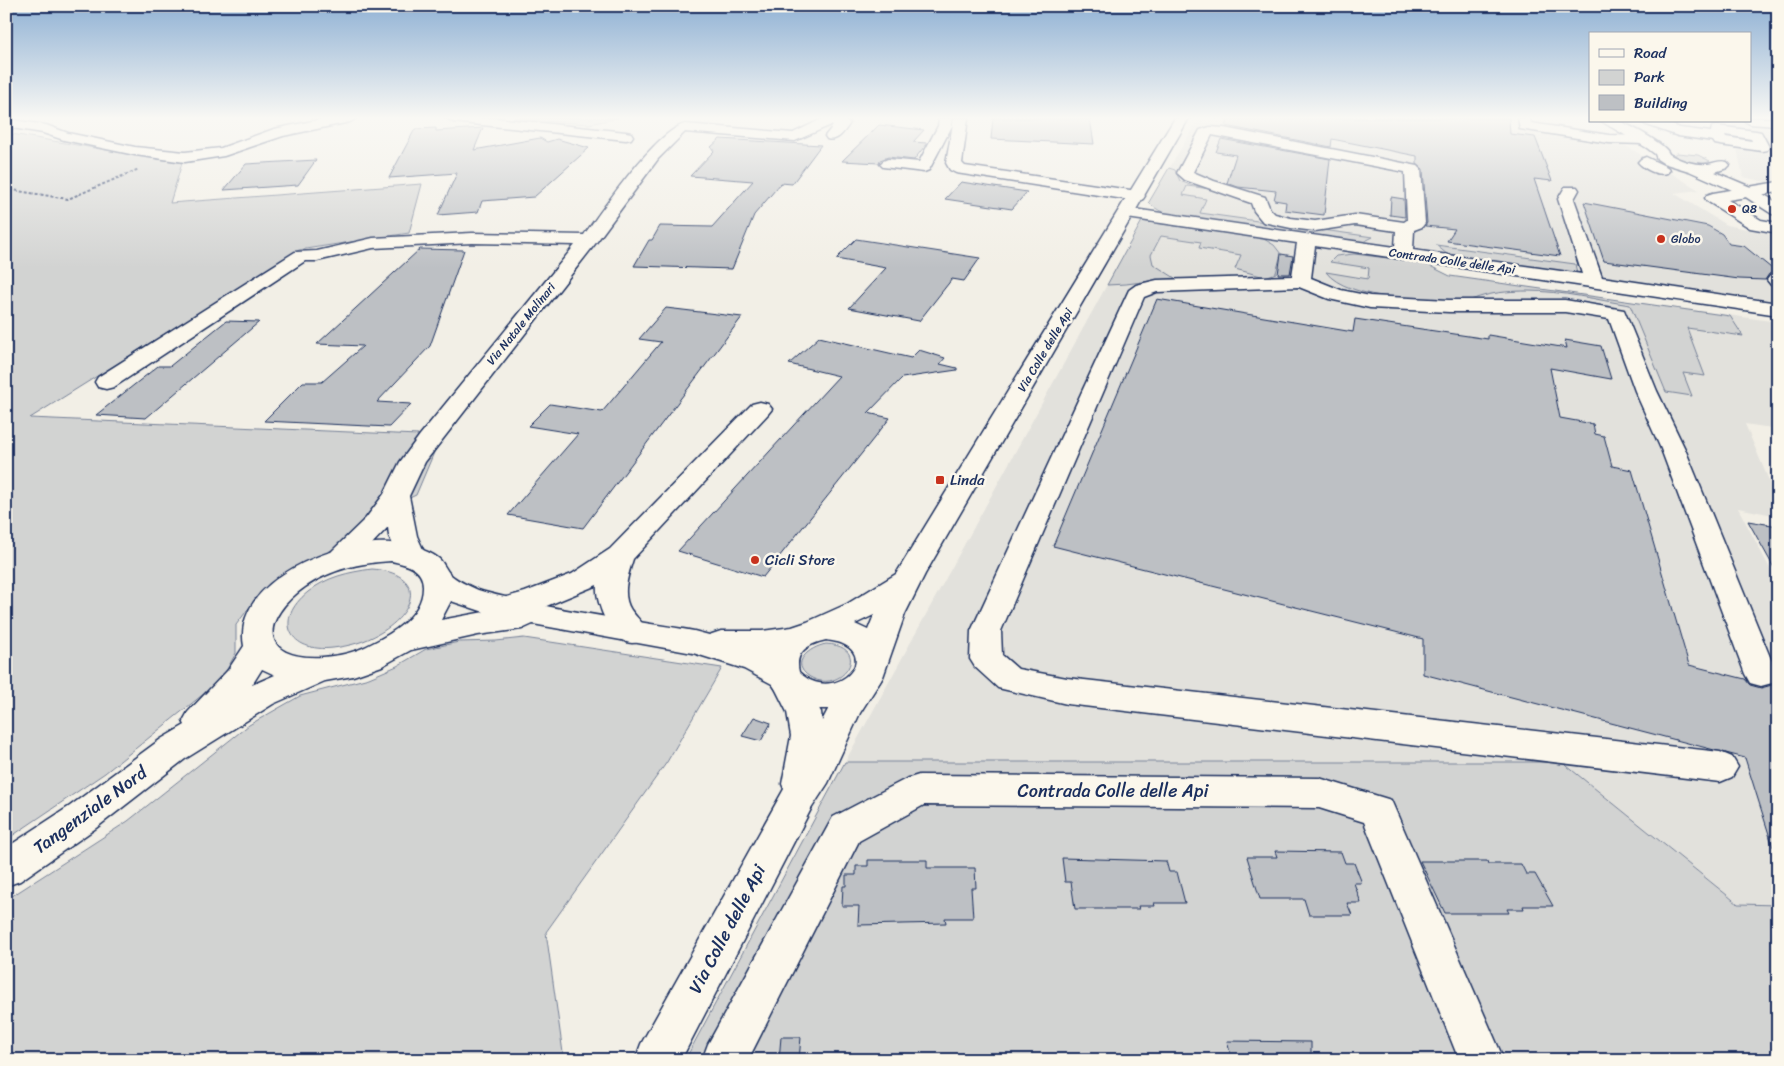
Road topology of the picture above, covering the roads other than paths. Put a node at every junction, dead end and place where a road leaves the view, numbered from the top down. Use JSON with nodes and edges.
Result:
{"nodes":[{"id":1,"x":626,"y":168,"type":"edge"},
{"id":2,"x":956,"y":168,"type":"edge"},
{"id":3,"x":1153,"y":168,"type":"edge"},
{"id":4,"x":1188,"y":168,"type":"edge"},
{"id":5,"x":1407,"y":168,"type":"edge"},
{"id":6,"x":1657,"y":168,"type":"edge"},
{"id":7,"x":1715,"y":168,"type":"edge"},
{"id":8,"x":1715,"y":168,"type":"edge"},
{"id":9,"x":1662,"y":170,"type":"dead end"},
{"id":10,"x":1778,"y":187,"type":"edge"},
{"id":11,"x":1571,"y":190,"type":"dead end"},
{"id":12,"x":1747,"y":192,"type":"junction"},
{"id":13,"x":1132,"y":205,"type":"junction"},
{"id":14,"x":1778,"y":210,"type":"edge"},
{"id":15,"x":1405,"y":226,"type":"junction"},
{"id":16,"x":1778,"y":228,"type":"edge"},
{"id":17,"x":589,"y":240,"type":"junction"},
{"id":18,"x":1307,"y":240,"type":"junction"},
{"id":19,"x":1404,"y":254,"type":"junction"},
{"id":20,"x":1301,"y":281,"type":"junction"},
{"id":21,"x":1594,"y":282,"type":"junction"},
{"id":22,"x":1778,"y":309,"type":"edge"},
{"id":23,"x":106,"y":382,"type":"dead end"},
{"id":24,"x":760,"y":408,"type":"dead end"},
{"id":25,"x":396,"y":496,"type":"junction"},
{"id":26,"x":412,"y":556,"type":"junction"},
{"id":27,"x":620,"y":556,"type":"junction"},
{"id":28,"x":342,"y":558,"type":"junction"},
{"id":29,"x":439,"y":581,"type":"junction"},
{"id":30,"x":905,"y":581,"type":"junction"},
{"id":31,"x":507,"y":607,"type":"junction"},
{"id":32,"x":546,"y":616,"type":"junction"},
{"id":33,"x":633,"y":632,"type":"junction"},
{"id":34,"x":806,"y":634,"type":"junction"},
{"id":35,"x":402,"y":641,"type":"junction"},
{"id":36,"x":694,"y":642,"type":"junction"},
{"id":37,"x":259,"y":648,"type":"junction"},
{"id":38,"x":322,"y":669,"type":"junction"},
{"id":39,"x":869,"y":670,"type":"junction"},
{"id":40,"x":1761,"y":674,"type":"dead end"},
{"id":41,"x":786,"y":680,"type":"junction"},
{"id":42,"x":173,"y":749,"type":"junction"},
{"id":43,"x":1720,"y":767,"type":"dead end"},
{"id":44,"x":798,"y":798,"type":"junction"},
{"id":45,"x":6,"y":869,"type":"edge"},
{"id":46,"x":657,"y":1060,"type":"edge"},
{"id":47,"x":724,"y":1060,"type":"edge"},
{"id":48,"x":1482,"y":1060,"type":"edge"}],
"edges":[{"from":1,"to":17,"type":"main road","name":"Via Natale Molinari"},
{"from":2,"to":13,"type":"main road","name":"Contrada Colle delle Api"},
{"from":3,"to":13,"type":"main road","name":"Via Colle delle Api"},
{"from":4,"to":15,"type":"main road"},
{"from":5,"to":15,"type":"main road"},
{"from":6,"to":9,"type":"main road"},
{"from":7,"to":12,"type":"main road"},
{"from":8,"to":12,"type":"main road"},
{"from":10,"to":12,"type":"main road"},
{"from":11,"to":21,"type":"main road"},
{"from":12,"to":14,"type":"main road"},
{"from":12,"to":16,"type":"main road"},
{"from":13,"to":18,"type":"main road","name":"Contrada Colle delle Api"},
{"from":13,"to":30,"type":"main road","name":"Via Colle delle Api"},
{"from":15,"to":19,"type":"main road"},
{"from":17,"to":23,"type":"main road"},
{"from":17,"to":25,"type":"main road","name":"Via Natale Molinari"},
{"from":18,"to":19,"type":"main road","name":"Contrada Colle delle Api"},
{"from":18,"to":20,"type":"main road"},
{"from":19,"to":21,"type":"main road","name":"Contrada Colle delle Api"},
{"from":20,"to":40,"type":"main road"},
{"from":20,"to":43,"type":"main road"},
{"from":21,"to":22,"type":"main road","name":"Contrada Colle delle Api"},
{"from":24,"to":27,"type":"main road"},
{"from":25,"to":26,"type":"main road"},
{"from":25,"to":28,"type":"main road","name":"Via Natale Molinari"},
{"from":26,"to":28,"type":"main road"},
{"from":26,"to":29,"type":"main road"},
{"from":27,"to":31,"type":"main road"},
{"from":27,"to":33,"type":"main road"},
{"from":28,"to":37,"type":"main road"},
{"from":29,"to":31,"type":"main road"},
{"from":29,"to":35,"type":"main road"},
{"from":30,"to":34,"type":"main road","name":"Via Colle delle Api"},
{"from":30,"to":39,"type":"main road","name":"Via Colle delle Api"},
{"from":31,"to":32,"type":"main road"},
{"from":32,"to":33,"type":"main road"},
{"from":32,"to":35,"type":"main road"},
{"from":33,"to":36,"type":"main road"},
{"from":34,"to":36,"type":"main road"},
{"from":34,"to":39,"type":"main road"},
{"from":34,"to":41,"type":"main road"},
{"from":35,"to":38,"type":"main road"},
{"from":36,"to":41,"type":"main road"},
{"from":37,"to":38,"type":"main road"},
{"from":37,"to":42,"type":"main road","name":"Tangenziale Nord"},
{"from":38,"to":42,"type":"main road","name":"Tangenziale Nord"},
{"from":39,"to":41,"type":"main road"},
{"from":39,"to":44,"type":"main road","name":"Via Colle delle Api"},
{"from":41,"to":44,"type":"main road","name":"Via Colle delle Api"},
{"from":42,"to":45,"type":"main road","name":"Tangenziale Nord"},
{"from":44,"to":46,"type":"main road","name":"Via Colle delle Api"},
{"from":47,"to":48,"type":"main road","name":"Contrada Colle delle Api"}]}
